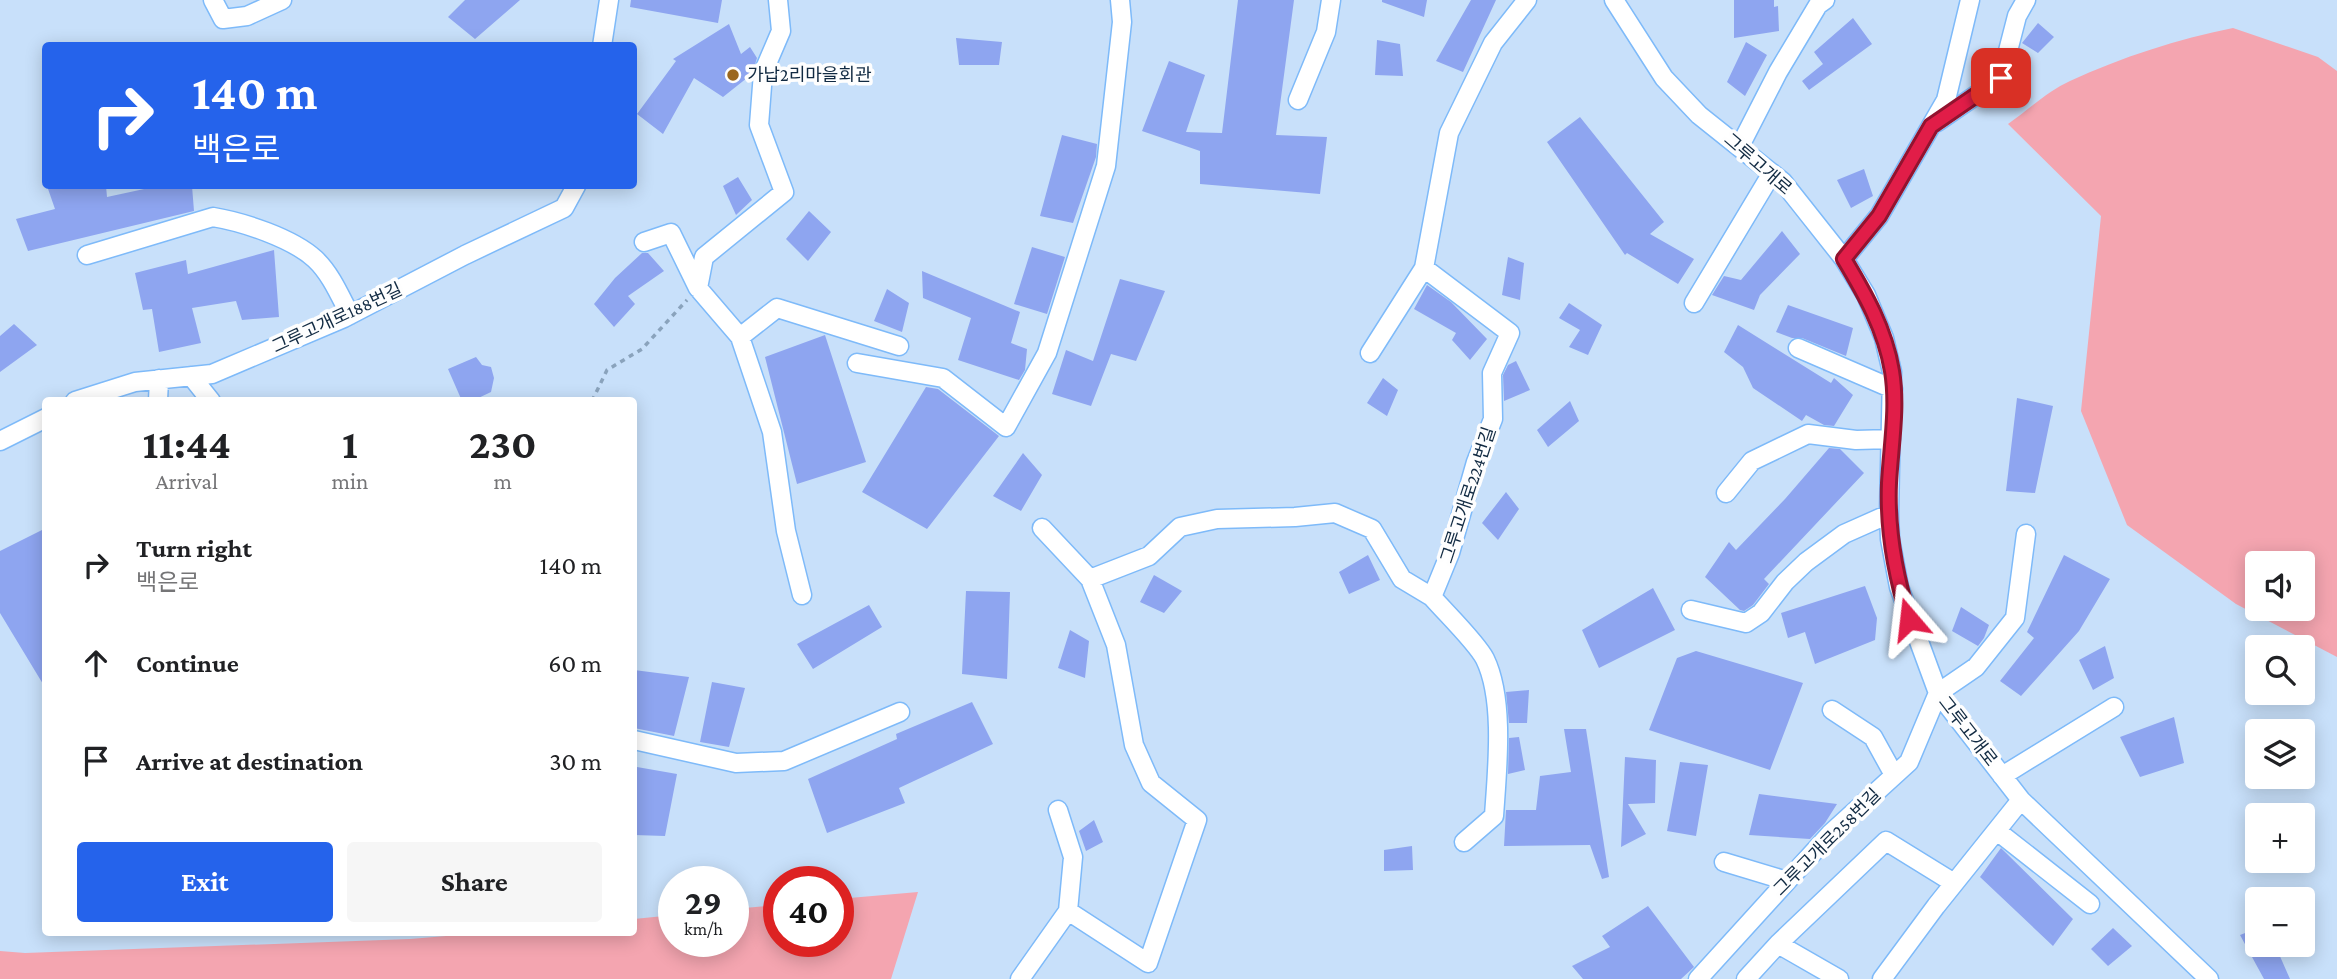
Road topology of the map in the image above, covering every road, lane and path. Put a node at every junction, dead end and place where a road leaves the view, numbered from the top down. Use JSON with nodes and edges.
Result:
{"nodes":[{"id":1,"x":213,"y":0,"type":"edge"},
{"id":2,"x":282,"y":0,"type":"edge"},
{"id":3,"x":609,"y":0,"type":"edge"},
{"id":4,"x":778,"y":0,"type":"edge"},
{"id":5,"x":1120,"y":0,"type":"edge"},
{"id":6,"x":1331,"y":0,"type":"edge"},
{"id":7,"x":1527,"y":0,"type":"edge"},
{"id":8,"x":1614,"y":0,"type":"edge"},
{"id":9,"x":1825,"y":0,"type":"edge"},
{"id":10,"x":1970,"y":0,"type":"edge"},
{"id":11,"x":2026,"y":0,"type":"edge"},
{"id":12,"x":603,"y":42,"type":"edge"},
{"id":13,"x":1298,"y":100,"type":"dead end"},
{"id":14,"x":1931,"y":126,"type":"junction"},
{"id":15,"x":1740,"y":146,"type":"junction"},
{"id":16,"x":1772,"y":173,"type":"junction"},
{"id":17,"x":574,"y":189,"type":"edge"},
{"id":18,"x":644,"y":242,"type":"dead end"},
{"id":19,"x":87,"y":255,"type":"dead end"},
{"id":20,"x":1844,"y":259,"type":"junction"},
{"id":21,"x":1424,"y":268,"type":"junction"},
{"id":22,"x":698,"y":288,"type":"junction"},
{"id":23,"x":1694,"y":303,"type":"dead end"},
{"id":24,"x":350,"y":315,"type":"junction"},
{"id":25,"x":740,"y":337,"type":"junction"},
{"id":26,"x":899,"y":346,"type":"dead end"},
{"id":27,"x":1798,"y":348,"type":"dead end"},
{"id":28,"x":1370,"y":353,"type":"dead end"},
{"id":29,"x":857,"y":363,"type":"dead end"},
{"id":30,"x":191,"y":376,"type":"junction"},
{"id":31,"x":159,"y":379,"type":"junction"},
{"id":32,"x":1893,"y":389,"type":"junction"},
{"id":33,"x":88,"y":397,"type":"edge"},
{"id":34,"x":158,"y":397,"type":"edge"},
{"id":35,"x":208,"y":397,"type":"edge"},
{"id":36,"x":594,"y":397,"type":"edge"},
{"id":37,"x":42,"y":420,"type":"edge"},
{"id":38,"x":1891,"y":439,"type":"junction"},
{"id":39,"x":0,"y":441,"type":"edge"},
{"id":40,"x":1726,"y":493,"type":"dead end"},
{"id":41,"x":1889,"y":514,"type":"junction"},
{"id":42,"x":1042,"y":528,"type":"dead end"},
{"id":43,"x":2026,"y":534,"type":"dead end"},
{"id":44,"x":1090,"y":579,"type":"junction"},
{"id":45,"x":802,"y":594,"type":"dead end"},
{"id":46,"x":1432,"y":597,"type":"junction"},
{"id":47,"x":1691,"y":610,"type":"dead end"},
{"id":48,"x":1938,"y":693,"type":"junction"},
{"id":49,"x":2114,"y":707,"type":"dead end"},
{"id":50,"x":1832,"y":710,"type":"dead end"},
{"id":51,"x":900,"y":712,"type":"dead end"},
{"id":52,"x":637,"y":741,"type":"edge"},
{"id":53,"x":1894,"y":775,"type":"junction"},
{"id":54,"x":2002,"y":776,"type":"junction"},
{"id":55,"x":2021,"y":800,"type":"junction"},
{"id":56,"x":1058,"y":810,"type":"dead end"},
{"id":57,"x":1997,"y":831,"type":"junction"},
{"id":58,"x":1464,"y":842,"type":"dead end"},
{"id":59,"x":1724,"y":862,"type":"dead end"},
{"id":60,"x":1787,"y":881,"type":"junction"},
{"id":61,"x":1954,"y":883,"type":"junction"},
{"id":62,"x":2090,"y":904,"type":"dead end"},
{"id":63,"x":1068,"y":911,"type":"junction"},
{"id":64,"x":1778,"y":944,"type":"junction"},
{"id":65,"x":1148,"y":971,"type":"edge"},
{"id":66,"x":1020,"y":979,"type":"edge"},
{"id":67,"x":1698,"y":979,"type":"edge"},
{"id":68,"x":1746,"y":979,"type":"edge"},
{"id":69,"x":1839,"y":979,"type":"edge"},
{"id":70,"x":1882,"y":979,"type":"edge"},
{"id":71,"x":2209,"y":979,"type":"edge"}],
"edges":[{"from":1,"to":2,"type":"street"},
{"from":3,"to":12,"type":"street"},
{"from":4,"to":22,"type":"street"},
{"from":5,"to":29,"type":"street"},
{"from":6,"to":13,"type":"street"},
{"from":7,"to":21,"type":"street"},
{"from":8,"to":15,"type":"street","name":"그루고개로"},
{"from":9,"to":15,"type":"street"},
{"from":10,"to":14,"type":"street"},
{"from":11,"to":14,"type":"street"},
{"from":14,"to":20,"type":"street"},
{"from":15,"to":16,"type":"street","name":"그루고개로"},
{"from":16,"to":20,"type":"street","name":"그루고개로"},
{"from":16,"to":23,"type":"street"},
{"from":17,"to":24,"type":"street","name":"그루고개로188번길"},
{"from":18,"to":22,"type":"street"},
{"from":19,"to":24,"type":"street"},
{"from":20,"to":32,"type":"street","name":"그루고개로"},
{"from":21,"to":28,"type":"street"},
{"from":21,"to":46,"type":"street","name":"그루고개로224번길"},
{"from":22,"to":25,"type":"street"},
{"from":22,"to":36,"type":"path"},
{"from":24,"to":30,"type":"street","name":"그루고개로188번길"},
{"from":25,"to":26,"type":"street"},
{"from":25,"to":45,"type":"street"},
{"from":27,"to":32,"type":"street"},
{"from":30,"to":31,"type":"street","name":"그루고개로188번길"},
{"from":30,"to":35,"type":"street"},
{"from":31,"to":33,"type":"street","name":"그루고개로188번길"},
{"from":31,"to":34,"type":"street"},
{"from":32,"to":38,"type":"street","name":"그루고개로"},
{"from":37,"to":39,"type":"street"},
{"from":38,"to":40,"type":"street"},
{"from":38,"to":41,"type":"street","name":"그루고개로"},
{"from":41,"to":47,"type":"street"},
{"from":41,"to":48,"type":"street","name":"그루고개로"},
{"from":42,"to":44,"type":"street"},
{"from":43,"to":48,"type":"street"},
{"from":44,"to":46,"type":"street"},
{"from":44,"to":65,"type":"street"},
{"from":46,"to":58,"type":"street"},
{"from":48,"to":53,"type":"street","name":"그루고개로258번길"},
{"from":48,"to":54,"type":"street","name":"그루고개로"},
{"from":49,"to":54,"type":"street"},
{"from":50,"to":53,"type":"street"},
{"from":51,"to":52,"type":"street"},
{"from":53,"to":60,"type":"street","name":"그루고개로258번길"},
{"from":54,"to":55,"type":"street","name":"그루고개로"},
{"from":55,"to":57,"type":"street"},
{"from":55,"to":71,"type":"street","name":"그루고개로"},
{"from":56,"to":63,"type":"street"},
{"from":57,"to":61,"type":"street"},
{"from":57,"to":62,"type":"street"},
{"from":59,"to":60,"type":"street"},
{"from":60,"to":67,"type":"street","name":"그루고개로258번길"},
{"from":61,"to":64,"type":"street"},
{"from":61,"to":70,"type":"street"},
{"from":63,"to":65,"type":"street"},
{"from":63,"to":66,"type":"street"},
{"from":64,"to":68,"type":"street"},
{"from":64,"to":69,"type":"street"}]}
